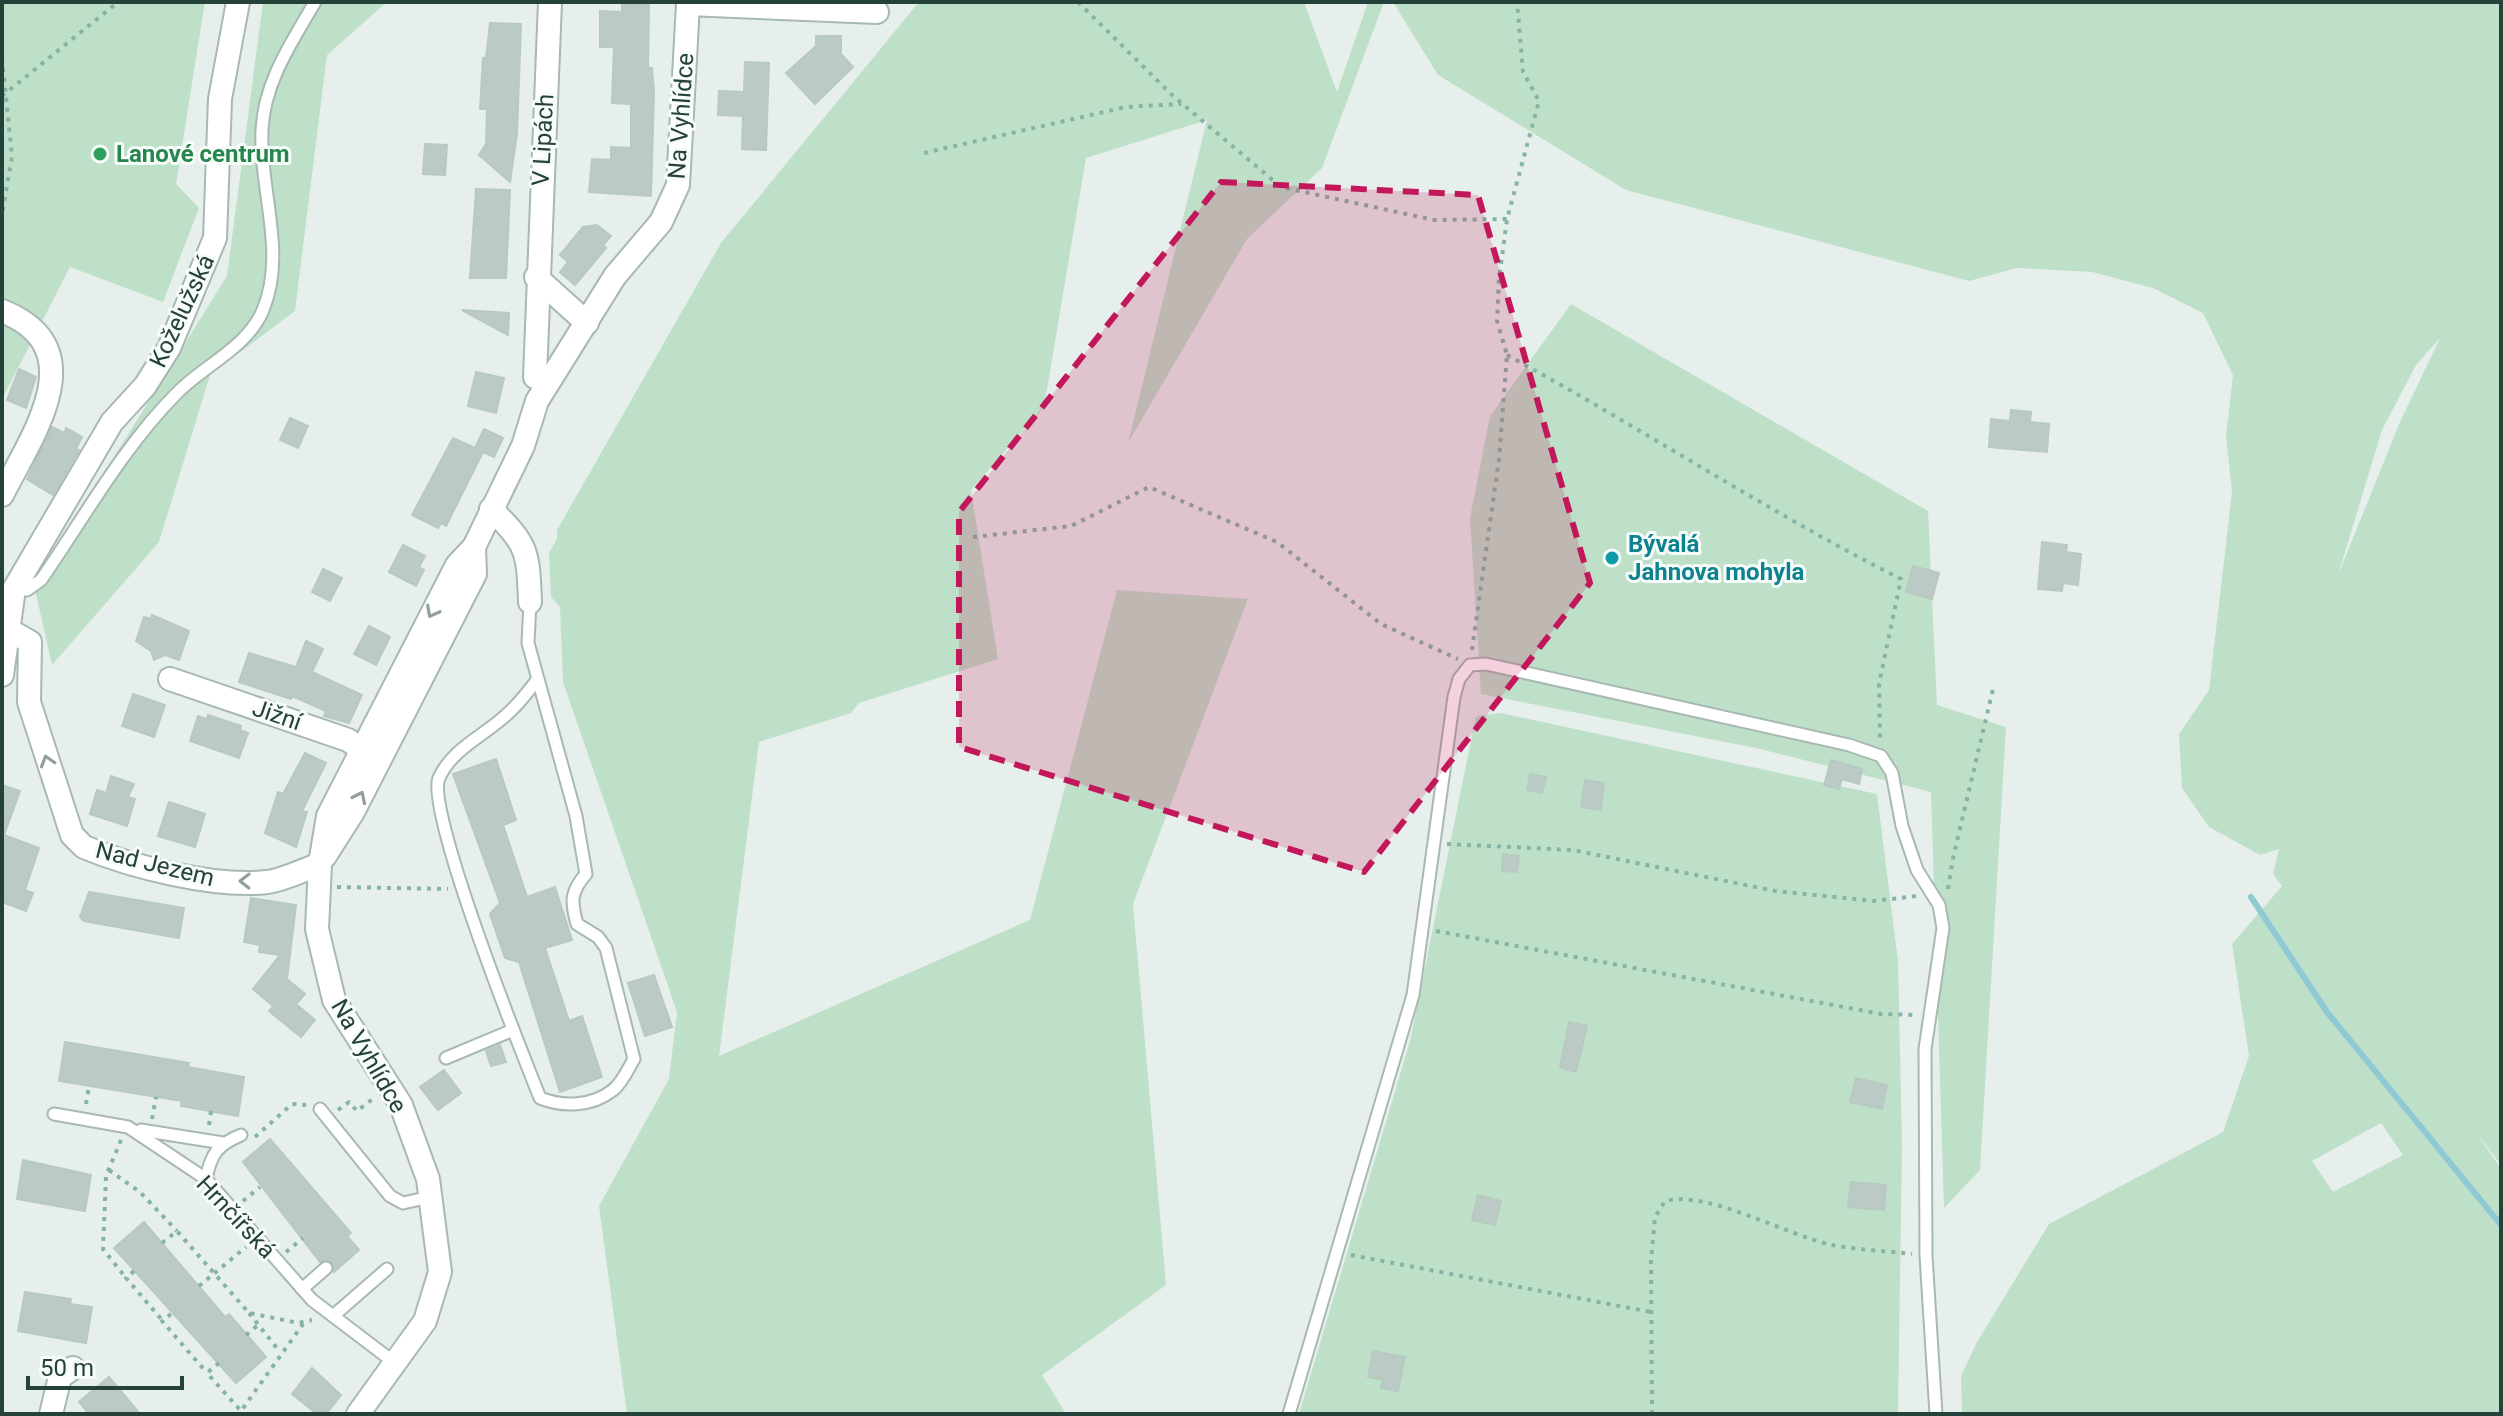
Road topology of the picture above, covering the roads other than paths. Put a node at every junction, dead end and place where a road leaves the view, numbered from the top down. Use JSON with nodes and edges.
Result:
{"nodes":[{"id":1,"x":238,"y":2,"type":"edge"},
{"id":2,"x":315,"y":2,"type":"edge"},
{"id":3,"x":550,"y":2,"type":"edge"},
{"id":4,"x":688,"y":3,"type":"edge"},
{"id":5,"x":877,"y":12,"type":"dead end"},
{"id":6,"x":536,"y":277,"type":"junction"},
{"id":7,"x":2,"y":311,"type":"edge"},
{"id":8,"x":587,"y":323,"type":"junction"},
{"id":9,"x":535,"y":377,"type":"dead end"},
{"id":10,"x":2,"y":495,"type":"edge"},
{"id":11,"x":491,"y":509,"type":"junction"},
{"id":12,"x":14,"y":589,"type":"junction"},
{"id":13,"x":530,"y":602,"type":"joint"},
{"id":14,"x":9,"y":630,"type":"junction"},
{"id":15,"x":2,"y":675,"type":"edge"},
{"id":16,"x":170,"y":679,"type":"dead end"},
{"id":17,"x":537,"y":680,"type":"junction"},
{"id":18,"x":370,"y":755,"type":"junction"},
{"id":19,"x":320,"y":864,"type":"junction"},
{"id":20,"x":513,"y":1030,"type":"junction"},
{"id":21,"x":446,"y":1058,"type":"dead end"},
{"id":22,"x":320,"y":1109,"type":"road end"},
{"id":23,"x":54,"y":1114,"type":"dead end"},
{"id":24,"x":128,"y":1127,"type":"junction"},
{"id":25,"x":244,"y":1140,"type":"road end"},
{"id":26,"x":223,"y":1143,"type":"junction"},
{"id":27,"x":206,"y":1179,"type":"junction"},
{"id":28,"x":430,"y":1197,"type":"junction"},
{"id":29,"x":326,"y":1268,"type":"dead end"},
{"id":30,"x":387,"y":1269,"type":"dead end"},
{"id":31,"x":306,"y":1285,"type":"junction"},
{"id":32,"x":333,"y":1316,"type":"junction"},
{"id":33,"x":395,"y":1363,"type":"junction"},
{"id":34,"x":73,"y":1368,"type":"dead end"},
{"id":35,"x":51,"y":1414,"type":"edge"},
{"id":36,"x":358,"y":1414,"type":"edge"},
{"id":37,"x":1289,"y":1414,"type":"edge"},
{"id":38,"x":1936,"y":1414,"type":"edge"}],
"edges":[{"from":1,"to":12,"type":"street","name":"Koželužská"},
{"from":2,"to":12,"type":"lane"},
{"from":3,"to":6,"type":"street","name":"V Lipách"},
{"from":4,"to":5,"type":"street","name":"Na Vyhlídce"},
{"from":4,"to":8,"type":"street","name":"Na Vyhlídce"},
{"from":6,"to":8,"type":"street"},
{"from":6,"to":9,"type":"street","name":"V Lipách"},
{"from":7,"to":10,"type":"street"},
{"from":8,"to":11,"type":"street","name":"Na Vyhlídce"},
{"from":11,"to":13,"type":"street"},
{"from":11,"to":18,"type":"street","name":"Na Vyhlídce"},
{"from":12,"to":14,"type":"street","name":"Koželužská"},
{"from":13,"to":17,"type":"lane"},
{"from":14,"to":15,"type":"street","name":"Koželužská"},
{"from":19,"to":14,"type":"street","name":"Nad Jezem","one_way":true},
{"from":16,"to":18,"type":"street","name":"Jižní"},
{"from":17,"to":20,"type":"lane"},
{"from":17,"to":20,"type":"lane"},
{"from":18,"to":19,"type":"street","name":"Na Vyhlídce"},
{"from":19,"to":28,"type":"street","name":"Na Vyhlídce"},
{"from":20,"to":21,"type":"lane"},
{"from":22,"to":28,"type":"lane"},
{"from":23,"to":24,"type":"lane","name":"Hrnčířská"},
{"from":24,"to":26,"type":"lane"},
{"from":24,"to":27,"type":"lane","name":"Hrnčířská"},
{"from":25,"to":26,"type":"lane"},
{"from":26,"to":27,"type":"lane"},
{"from":27,"to":31,"type":"lane","name":"Hrnčířská"},
{"from":28,"to":33,"type":"street","name":"Na Vyhlídce"},
{"from":29,"to":31,"type":"lane"},
{"from":30,"to":32,"type":"lane"},
{"from":31,"to":32,"type":"lane","name":"Hrnčířská"},
{"from":32,"to":33,"type":"lane","name":"Hrnčířská"},
{"from":33,"to":36,"type":"street","name":"Na Vyhlídce"},
{"from":34,"to":35,"type":"street"},
{"from":37,"to":38,"type":"lane"}]}
